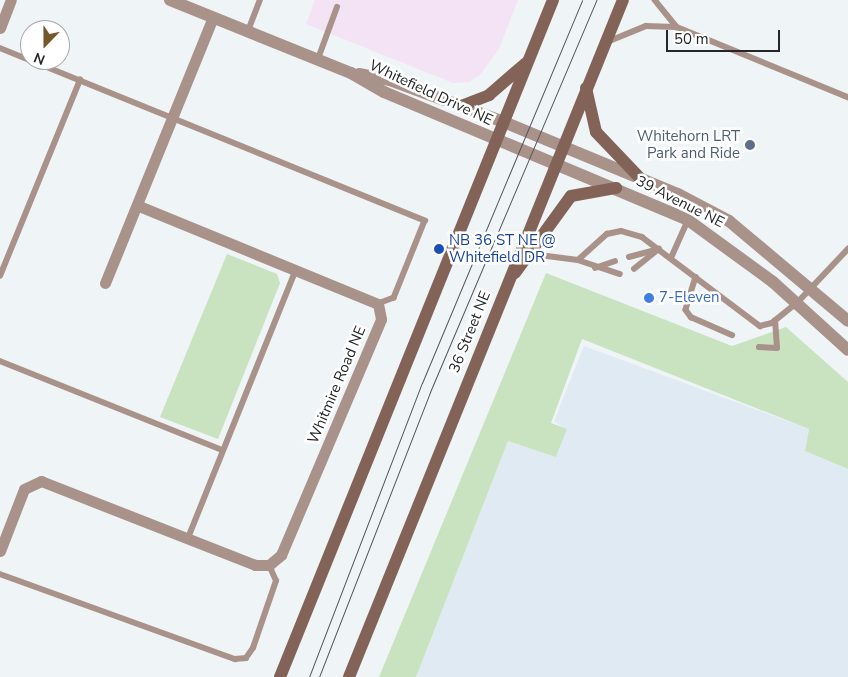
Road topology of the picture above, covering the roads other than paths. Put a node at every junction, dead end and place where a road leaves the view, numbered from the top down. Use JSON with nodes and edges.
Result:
{"nodes":[{"id":1,"x":11,"y":0,"type":"edge"},
{"id":2,"x":170,"y":0,"type":"edge"},
{"id":3,"x":260,"y":0,"type":"edge"},
{"id":4,"x":553,"y":0,"type":"edge"},
{"id":5,"x":623,"y":0,"type":"edge"},
{"id":6,"x":655,"y":0,"type":"edge"},
{"id":7,"x":337,"y":7,"type":"dead end"},
{"id":8,"x":213,"y":16,"type":"junction"},
{"id":9,"x":677,"y":27,"type":"junction"},
{"id":10,"x":0,"y":28,"type":"edge"},
{"id":11,"x":248,"y":31,"type":"junction"},
{"id":12,"x":604,"y":44,"type":"junction"},
{"id":13,"x":0,"y":48,"type":"edge"},
{"id":14,"x":318,"y":59,"type":"junction"},
{"id":15,"x":530,"y":60,"type":"junction"},
{"id":16,"x":352,"y":73,"type":"junction"},
{"id":17,"x":80,"y":80,"type":"junction"},
{"id":18,"x":586,"y":88,"type":"junction"},
{"id":19,"x":848,"y":97,"type":"edge"},
{"id":20,"x":461,"y":106,"type":"junction"},
{"id":21,"x":173,"y":118,"type":"junction"},
{"id":22,"x":504,"y":122,"type":"junction"},
{"id":23,"x":496,"y":141,"type":"junction"},
{"id":24,"x":562,"y":146,"type":"junction"},
{"id":25,"x":555,"y":165,"type":"junction"},
{"id":26,"x":639,"y":177,"type":"junction"},
{"id":27,"x":616,"y":188,"type":"junction"},
{"id":28,"x":139,"y":206,"type":"junction"},
{"id":29,"x":688,"y":220,"type":"junction"},
{"id":30,"x":659,"y":249,"type":"junction"},
{"id":31,"x":848,"y":249,"type":"edge"},
{"id":32,"x":532,"y":254,"type":"junction"},
{"id":33,"x":629,"y":257,"type":"dead end"},
{"id":34,"x":671,"y":258,"type":"junction"},
{"id":35,"x":578,"y":260,"type":"junction"},
{"id":36,"x":615,"y":261,"type":"dead end"},
{"id":37,"x":595,"y":268,"type":"junction"},
{"id":38,"x":296,"y":269,"type":"junction"},
{"id":39,"x":634,"y":269,"type":"dead end"},
{"id":40,"x":620,"y":274,"type":"dead end"},
{"id":41,"x":0,"y":276,"type":"edge"},
{"id":42,"x":696,"y":277,"type":"junction"},
{"id":43,"x":508,"y":281,"type":"junction"},
{"id":44,"x":106,"y":283,"type":"dead end"},
{"id":45,"x":812,"y":288,"type":"junction"},
{"id":46,"x":798,"y":302,"type":"junction"},
{"id":47,"x":378,"y":304,"type":"junction"},
{"id":48,"x":775,"y":321,"type":"junction"},
{"id":49,"x":848,"y":321,"type":"edge"},
{"id":50,"x":732,"y":335,"type":"dead end"},
{"id":51,"x":759,"y":347,"type":"dead end"},
{"id":52,"x":848,"y":350,"type":"edge"},
{"id":53,"x":0,"y":360,"type":"edge"},
{"id":54,"x":222,"y":450,"type":"junction"},
{"id":55,"x":188,"y":538,"type":"junction"},
{"id":56,"x":0,"y":551,"type":"edge"},
{"id":57,"x":269,"y":564,"type":"junction"},
{"id":58,"x":0,"y":574,"type":"edge"},
{"id":59,"x":280,"y":677,"type":"edge"},
{"id":60,"x":349,"y":677,"type":"edge"}],
"edges":[{"from":1,"to":10,"type":"street"},
{"from":2,"to":8,"type":"street","name":"Whitefield Drive NE"},
{"from":3,"to":11,"type":"lane"},
{"from":4,"to":15,"type":"main road"},
{"from":5,"to":12,"type":"main road","name":"36 Street NE"},
{"from":6,"to":9,"type":"lane"},
{"from":7,"to":14,"type":"lane"},
{"from":8,"to":11,"type":"street","name":"Whitefield Drive NE"},
{"from":8,"to":21,"type":"street"},
{"from":9,"to":12,"type":"lane"},
{"from":9,"to":19,"type":"lane"},
{"from":11,"to":14,"type":"street","name":"Whitefield Drive NE"},
{"from":12,"to":18,"type":"main road","name":"36 Street NE"},
{"from":13,"to":17,"type":"lane"},
{"from":14,"to":16,"type":"street","name":"Whitefield Drive NE"},
{"from":15,"to":20,"type":"main road"},
{"from":15,"to":22,"type":"main road"},
{"from":16,"to":20,"type":"street","name":"Whitefield Drive NE"},
{"from":16,"to":23,"type":"street","name":"Whitefield Drive NE"},
{"from":17,"to":21,"type":"lane"},
{"from":17,"to":41,"type":"lane"},
{"from":18,"to":24,"type":"main road","name":"36 Street NE"},
{"from":18,"to":26,"type":"main road"},
{"from":20,"to":22,"type":"street","name":"Whitefield Drive NE"},
{"from":21,"to":28,"type":"street"},
{"from":21,"to":47,"type":"lane"},
{"from":22,"to":23,"type":"main road"},
{"from":22,"to":24,"type":"street","name":"39 Avenue NE"},
{"from":23,"to":25,"type":"street","name":"39 Avenue NE"},
{"from":23,"to":59,"type":"main road"},
{"from":24,"to":25,"type":"main road","name":"36 Street NE"},
{"from":24,"to":26,"type":"street","name":"39 Avenue NE"},
{"from":25,"to":27,"type":"street","name":"39 Avenue NE"},
{"from":25,"to":43,"type":"main road","name":"36 Street NE"},
{"from":26,"to":45,"type":"street","name":"39 Avenue NE"},
{"from":27,"to":29,"type":"street","name":"39 Avenue NE"},
{"from":27,"to":32,"type":"main road"},
{"from":28,"to":38,"type":"street"},
{"from":28,"to":44,"type":"street"},
{"from":29,"to":34,"type":"lane"},
{"from":29,"to":46,"type":"street","name":"39 Avenue NE"},
{"from":30,"to":33,"type":"lane"},
{"from":30,"to":34,"type":"lane"},
{"from":30,"to":35,"type":"lane"},
{"from":30,"to":39,"type":"lane"},
{"from":31,"to":45,"type":"lane"},
{"from":32,"to":35,"type":"lane"},
{"from":32,"to":43,"type":"main road"},
{"from":34,"to":42,"type":"lane"},
{"from":35,"to":37,"type":"lane"},
{"from":36,"to":37,"type":"lane"},
{"from":37,"to":40,"type":"lane"},
{"from":38,"to":47,"type":"street"},
{"from":38,"to":54,"type":"lane"},
{"from":42,"to":48,"type":"lane"},
{"from":42,"to":50,"type":"lane"},
{"from":43,"to":60,"type":"main road","name":"36 Street NE"},
{"from":45,"to":46,"type":"lane"},
{"from":45,"to":49,"type":"street","name":"39 Avenue NE"},
{"from":46,"to":48,"type":"lane"},
{"from":46,"to":52,"type":"street","name":"39 Avenue NE"},
{"from":47,"to":57,"type":"street","name":"Whitmire Road NE"},
{"from":48,"to":51,"type":"lane"},
{"from":53,"to":54,"type":"lane"},
{"from":54,"to":55,"type":"lane"},
{"from":55,"to":56,"type":"street"},
{"from":55,"to":57,"type":"street"},
{"from":57,"to":58,"type":"lane"}]}
